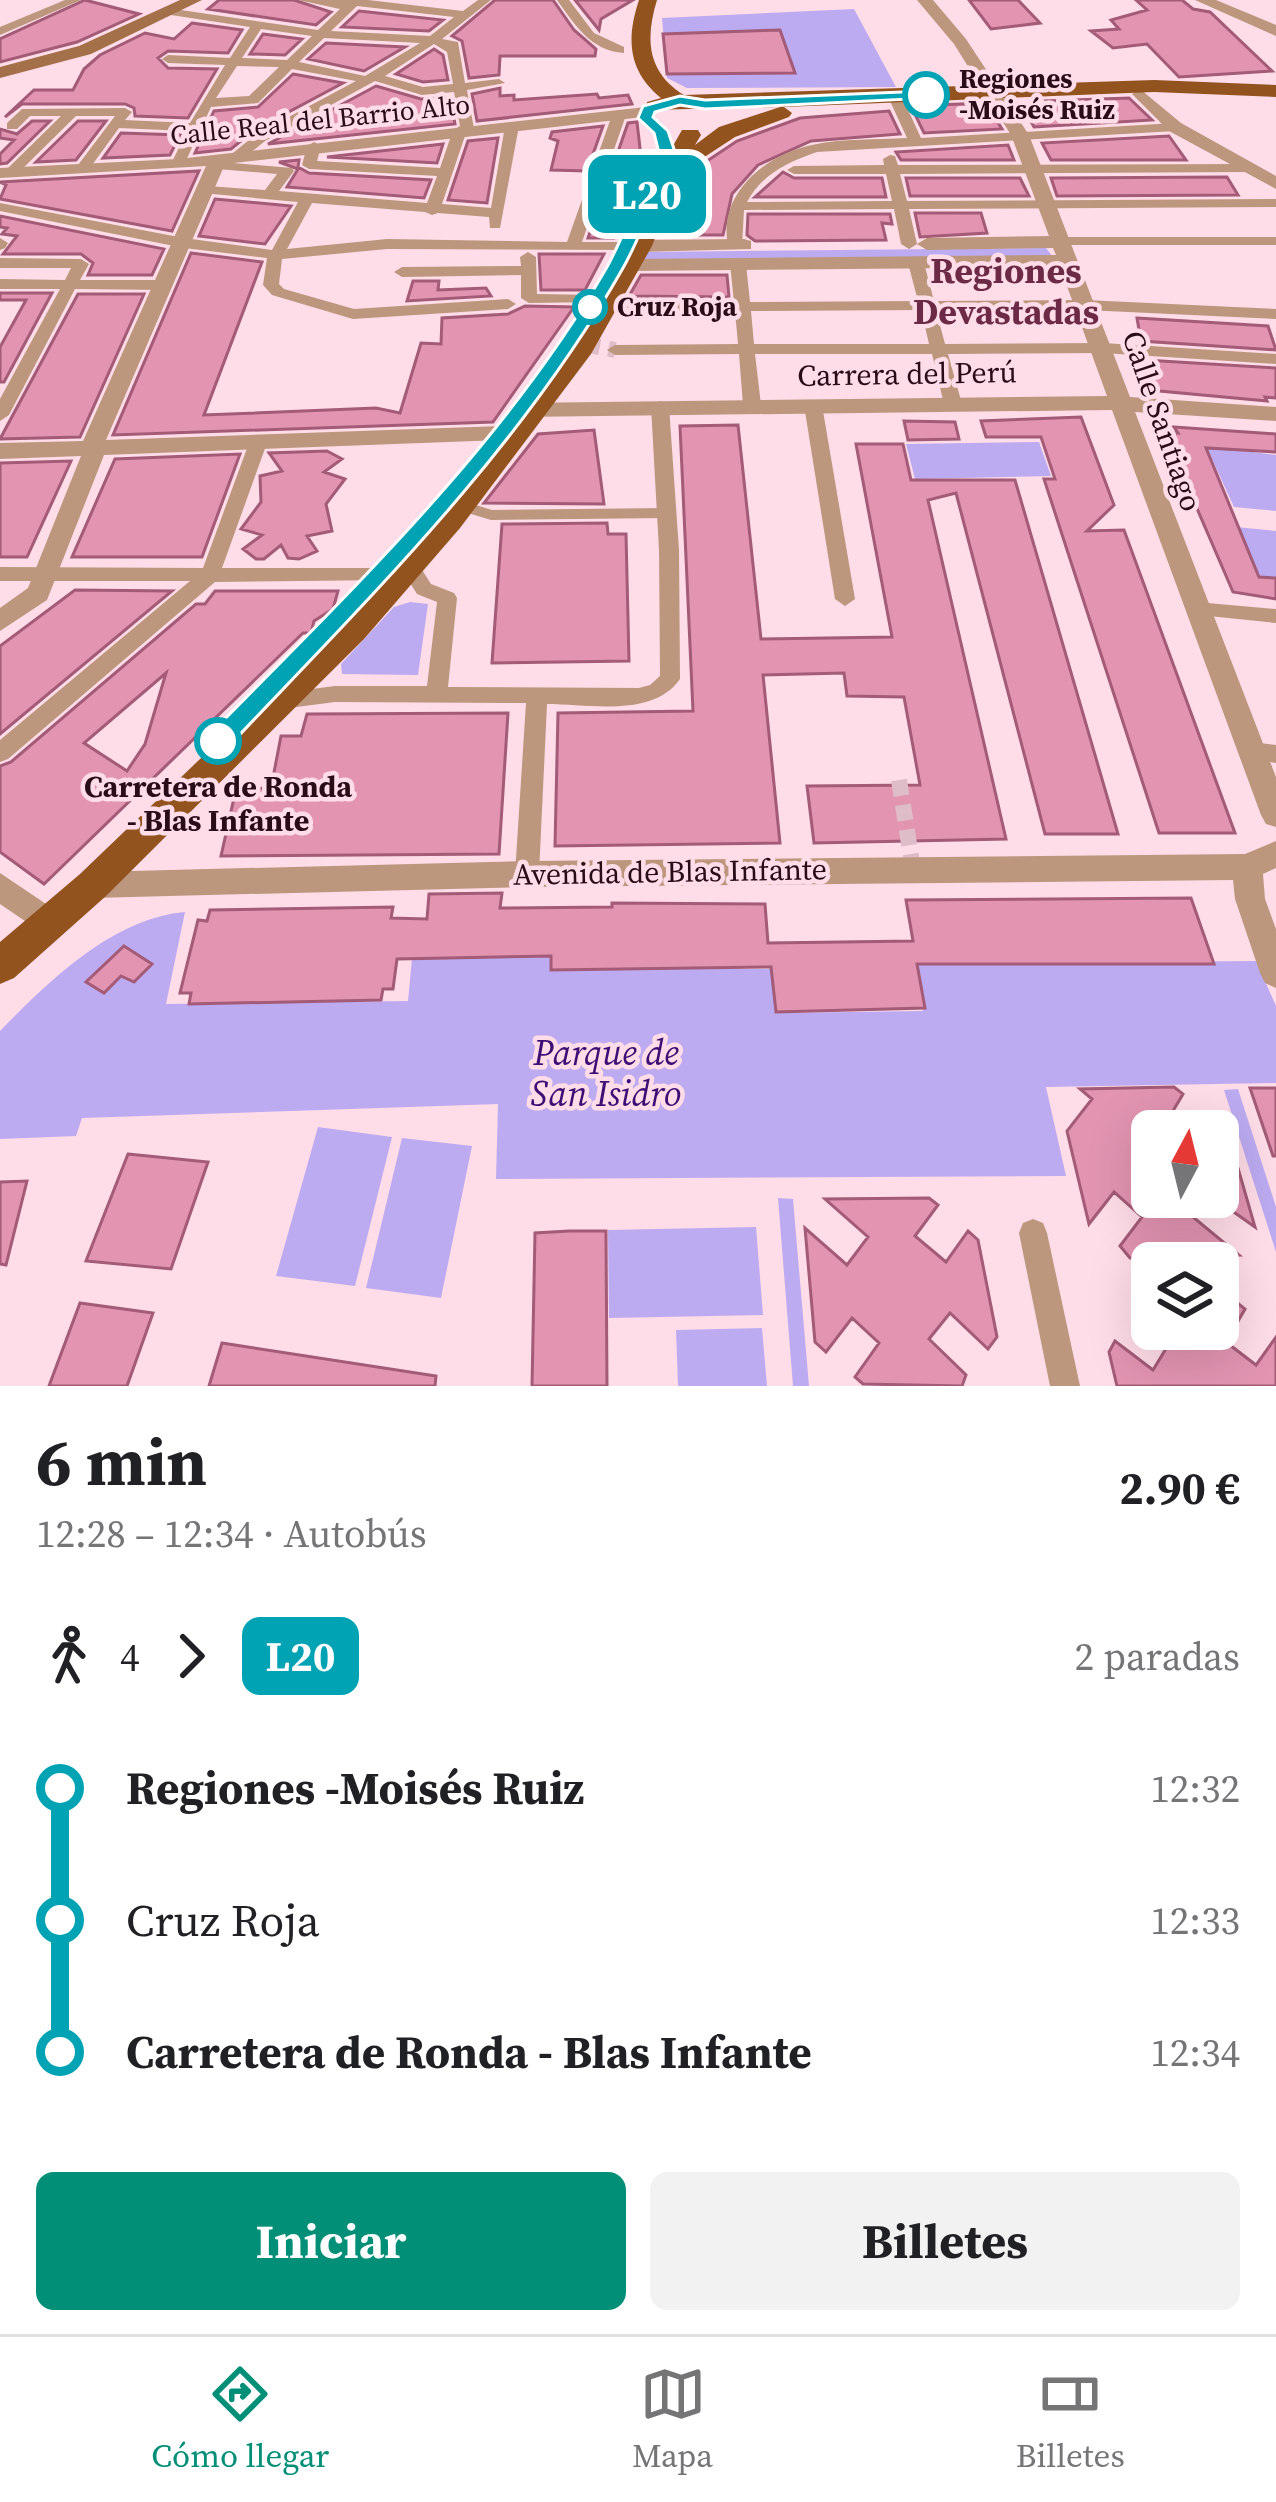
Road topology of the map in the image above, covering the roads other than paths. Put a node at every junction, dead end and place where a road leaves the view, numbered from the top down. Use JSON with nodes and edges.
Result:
{"nodes":[{"id":1,"x":75,"y":0,"type":"edge"},
{"id":2,"x":194,"y":0,"type":"edge"},
{"id":3,"x":304,"y":0,"type":"edge"},
{"id":4,"x":484,"y":0,"type":"edge"},
{"id":5,"x":563,"y":0,"type":"edge"},
{"id":6,"x":636,"y":0,"type":"edge"},
{"id":7,"x":648,"y":0,"type":"edge"},
{"id":8,"x":926,"y":0,"type":"edge"},
{"id":9,"x":1203,"y":0,"type":"edge"},
{"id":10,"x":353,"y":3,"type":"edge"},
{"id":11,"x":412,"y":4,"type":"edge"},
{"id":12,"x":171,"y":11,"type":"junction"},
{"id":13,"x":465,"y":15,"type":"junction"},
{"id":14,"x":1276,"y":17,"type":"edge"},
{"id":15,"x":1257,"y":25,"type":"junction"},
{"id":16,"x":257,"y":26,"type":"junction"},
{"id":17,"x":0,"y":31,"type":"edge"},
{"id":18,"x":1276,"y":31,"type":"edge"},
{"id":19,"x":321,"y":34,"type":"junction"},
{"id":20,"x":441,"y":35,"type":"junction"},
{"id":21,"x":620,"y":50,"type":"junction"},
{"id":22,"x":168,"y":59,"type":"dead end"},
{"id":23,"x":232,"y":62,"type":"junction"},
{"id":24,"x":288,"y":64,"type":"junction"},
{"id":25,"x":0,"y":73,"type":"edge"},
{"id":26,"x":367,"y":78,"type":"junction"},
{"id":27,"x":499,"y":83,"type":"dead end"},
{"id":28,"x":458,"y":87,"type":"junction"},
{"id":29,"x":1224,"y":90,"type":"junction"},
{"id":30,"x":1271,"y":91,"type":"edge"},
{"id":31,"x":996,"y":94,"type":"junction"},
{"id":32,"x":1140,"y":94,"type":"junction"},
{"id":33,"x":680,"y":101,"type":"junction"},
{"id":34,"x":897,"y":101,"type":"junction"},
{"id":35,"x":206,"y":103,"type":"junction"},
{"id":36,"x":838,"y":104,"type":"junction"},
{"id":37,"x":73,"y":112,"type":"junction"},
{"id":38,"x":710,"y":114,"type":"junction"},
{"id":39,"x":619,"y":115,"type":"junction"},
{"id":40,"x":654,"y":116,"type":"junction"},
{"id":41,"x":120,"y":118,"type":"junction"},
{"id":42,"x":6,"y":124,"type":"edge"},
{"id":43,"x":512,"y":126,"type":"junction"},
{"id":44,"x":195,"y":127,"type":"junction"},
{"id":45,"x":1175,"y":128,"type":"junction"},
{"id":46,"x":463,"y":130,"type":"junction"},
{"id":47,"x":51,"y":133,"type":"junction"},
{"id":48,"x":690,"y":135,"type":"junction"},
{"id":49,"x":1020,"y":135,"type":"junction"},
{"id":50,"x":915,"y":140,"type":"junction"},
{"id":51,"x":886,"y":141,"type":"junction"},
{"id":52,"x":314,"y":146,"type":"junction"},
{"id":53,"x":224,"y":160,"type":"junction"},
{"id":54,"x":178,"y":164,"type":"junction"},
{"id":55,"x":786,"y":166,"type":"junction"},
{"id":56,"x":1246,"y":168,"type":"junction"},
{"id":57,"x":82,"y":169,"type":"junction"},
{"id":58,"x":1033,"y":170,"type":"junction"},
{"id":59,"x":892,"y":171,"type":"junction"},
{"id":60,"x":442,"y":172,"type":"junction"},
{"id":61,"x":6,"y":173,"type":"edge"},
{"id":62,"x":665,"y":179,"type":"junction"},
{"id":63,"x":1276,"y":184,"type":"edge"},
{"id":64,"x":207,"y":190,"type":"junction"},
{"id":65,"x":268,"y":196,"type":"junction"},
{"id":66,"x":307,"y":200,"type":"junction"},
{"id":67,"x":1276,"y":203,"type":"edge"},
{"id":68,"x":0,"y":206,"type":"edge"},
{"id":69,"x":736,"y":206,"type":"junction"},
{"id":70,"x":901,"y":206,"type":"junction"},
{"id":71,"x":1047,"y":206,"type":"junction"},
{"id":72,"x":400,"y":208,"type":"junction"},
{"id":73,"x":432,"y":211,"type":"junction"},
{"id":74,"x":496,"y":213,"type":"junction"},
{"id":75,"x":1276,"y":241,"type":"edge"},
{"id":76,"x":184,"y":243,"type":"junction"},
{"id":77,"x":387,"y":244,"type":"junction"},
{"id":78,"x":410,"y":244,"type":"junction"},
{"id":79,"x":493,"y":245,"type":"junction"},
{"id":80,"x":528,"y":245,"type":"junction"},
{"id":81,"x":573,"y":246,"type":"junction"},
{"id":82,"x":1064,"y":252,"type":"junction"},
{"id":83,"x":631,"y":253,"type":"junction"},
{"id":84,"x":912,"y":253,"type":"junction"},
{"id":85,"x":276,"y":255,"type":"junction"},
{"id":86,"x":736,"y":255,"type":"junction"},
{"id":87,"x":0,"y":263,"type":"edge"},
{"id":88,"x":529,"y":270,"type":"junction"},
{"id":89,"x":402,"y":272,"type":"junction"},
{"id":90,"x":448,"y":272,"type":"junction"},
{"id":91,"x":0,"y":284,"type":"edge"},
{"id":92,"x":70,"y":285,"type":"junction"},
{"id":93,"x":165,"y":285,"type":"junction"},
{"id":94,"x":602,"y":301,"type":"junction"},
{"id":95,"x":508,"y":304,"type":"dead end"},
{"id":96,"x":1085,"y":305,"type":"junction"},
{"id":97,"x":742,"y":306,"type":"junction"},
{"id":98,"x":926,"y":307,"type":"junction"},
{"id":99,"x":441,"y":310,"type":"junction"},
{"id":100,"x":392,"y":314,"type":"junction"},
{"id":101,"x":1276,"y":314,"type":"edge"},
{"id":102,"x":1103,"y":347,"type":"junction"},
{"id":103,"x":938,"y":349,"type":"junction"},
{"id":104,"x":615,"y":350,"type":"tunnel mouth"},
{"id":105,"x":745,"y":352,"type":"junction"},
{"id":106,"x":1276,"y":359,"type":"edge"},
{"id":107,"x":0,"y":364,"type":"edge"},
{"id":108,"x":27,"y":364,"type":"junction"},
{"id":109,"x":1120,"y":403,"type":"junction"},
{"id":110,"x":953,"y":404,"type":"junction"},
{"id":111,"x":813,"y":405,"type":"junction"},
{"id":112,"x":660,"y":406,"type":"junction"},
{"id":113,"x":752,"y":406,"type":"junction"},
{"id":114,"x":1276,"y":414,"type":"edge"},
{"id":115,"x":0,"y":416,"type":"edge"},
{"id":116,"x":520,"y":418,"type":"junction"},
{"id":117,"x":259,"y":443,"type":"junction"},
{"id":118,"x":92,"y":450,"type":"junction"},
{"id":119,"x":0,"y":451,"type":"edge"},
{"id":120,"x":463,"y":506,"type":"junction"},
{"id":121,"x":668,"y":513,"type":"junction"},
{"id":122,"x":396,"y":571,"type":"junction"},
{"id":123,"x":0,"y":574,"type":"edge"},
{"id":124,"x":45,"y":574,"type":"junction"},
{"id":125,"x":210,"y":575,"type":"junction"},
{"id":126,"x":845,"y":599,"type":"dead end"},
{"id":127,"x":1196,"y":609,"type":"junction"},
{"id":128,"x":1276,"y":616,"type":"edge"},
{"id":129,"x":0,"y":621,"type":"edge"},
{"id":130,"x":437,"y":694,"type":"junction"},
{"id":131,"x":537,"y":696,"type":"junction"},
{"id":132,"x":281,"y":701,"type":"junction"},
{"id":133,"x":0,"y":753,"type":"edge"},
{"id":134,"x":1264,"y":753,"type":"edge"},
{"id":135,"x":1276,"y":815,"type":"edge"},
{"id":136,"x":1261,"y":861,"type":"edge"},
{"id":137,"x":527,"y":874,"type":"junction"},
{"id":138,"x":94,"y":885,"type":"junction"},
{"id":139,"x":0,"y":886,"type":"edge"},
{"id":140,"x":46,"y":922,"type":"junction"},
{"id":141,"x":0,"y":966,"type":"edge"},
{"id":142,"x":1276,"y":973,"type":"edge"},
{"id":143,"x":1033,"y":1233,"type":"dead end"},
{"id":144,"x":1065,"y":1386,"type":"edge"}],
"edges":[{"from":1,"to":17,"type":"street"},
{"from":2,"to":12,"type":"main road"},
{"from":3,"to":10,"type":"street"},
{"from":4,"to":13,"type":"street"},
{"from":5,"to":21,"type":"street"},
{"from":6,"to":21,"type":"main road"},
{"from":7,"to":33,"type":"main road"},
{"from":8,"to":31,"type":"street","name":"Calle Santiago"},
{"from":9,"to":15,"type":"street"},
{"from":10,"to":11,"type":"street"},
{"from":10,"to":19,"type":"street"},
{"from":11,"to":13,"type":"street"},
{"from":12,"to":16,"type":"street"},
{"from":12,"to":25,"type":"main road"},
{"from":13,"to":20,"type":"street"},
{"from":14,"to":15,"type":"street"},
{"from":15,"to":18,"type":"street"},
{"from":16,"to":19,"type":"street"},
{"from":16,"to":23,"type":"street"},
{"from":19,"to":20,"type":"street"},
{"from":19,"to":24,"type":"street"},
{"from":20,"to":26,"type":"street"},
{"from":20,"to":28,"type":"street"},
{"from":21,"to":40,"type":"main road"},
{"from":22,"to":23,"type":"street"},
{"from":23,"to":24,"type":"street"},
{"from":23,"to":35,"type":"street"},
{"from":24,"to":26,"type":"street"},
{"from":24,"to":35,"type":"street"},
{"from":26,"to":28,"type":"street"},
{"from":26,"to":53,"type":"street"},
{"from":27,"to":28,"type":"street"},
{"from":28,"to":46,"type":"street"},
{"from":29,"to":30,"type":"main road"},
{"from":29,"to":31,"type":"main road"},
{"from":29,"to":32,"type":"main road"},
{"from":31,"to":32,"type":"main road"},
{"from":31,"to":34,"type":"main road"},
{"from":31,"to":38,"type":"main road"},
{"from":31,"to":49,"type":"street","name":"Calle Santiago"},
{"from":32,"to":45,"type":"street"},
{"from":33,"to":38,"type":"main road"},
{"from":33,"to":40,"type":"main road"},
{"from":34,"to":36,"type":"main road"},
{"from":34,"to":50,"type":"street"},
{"from":35,"to":44,"type":"street"},
{"from":36,"to":38,"type":"main road"},
{"from":36,"to":62,"type":"main road"},
{"from":37,"to":41,"type":"street"},
{"from":37,"to":42,"type":"street"},
{"from":37,"to":47,"type":"street"},
{"from":38,"to":48,"type":"main road"},
{"from":39,"to":40,"type":"street","name":"Calle Real del Barrio Alto"},
{"from":39,"to":43,"type":"street","name":"Calle Real del Barrio Alto"},
{"from":39,"to":81,"type":"street"},
{"from":40,"to":48,"type":"main road"},
{"from":40,"to":83,"type":"main road"},
{"from":41,"to":44,"type":"street"},
{"from":41,"to":57,"type":"street"},
{"from":42,"to":47,"type":"street"},
{"from":43,"to":46,"type":"street","name":"Calle Real del Barrio Alto"},
{"from":43,"to":74,"type":"street"},
{"from":44,"to":54,"type":"street"},
{"from":45,"to":49,"type":"street"},
{"from":45,"to":56,"type":"street"},
{"from":46,"to":52,"type":"street","name":"Calle Real del Barrio Alto"},
{"from":46,"to":60,"type":"street"},
{"from":47,"to":61,"type":"street"},
{"from":48,"to":62,"type":"main road"},
{"from":49,"to":50,"type":"street"},
{"from":49,"to":58,"type":"street","name":"Calle Santiago"},
{"from":50,"to":51,"type":"street"},
{"from":51,"to":55,"type":"street"},
{"from":51,"to":59,"type":"street"},
{"from":52,"to":53,"type":"street","name":"Calle Real del Barrio Alto"},
{"from":52,"to":60,"type":"street"},
{"from":53,"to":54,"type":"street","name":"Calle Real del Barrio Alto"},
{"from":53,"to":64,"type":"street"},
{"from":53,"to":65,"type":"street"},
{"from":54,"to":57,"type":"street","name":"Calle Real del Barrio Alto"},
{"from":55,"to":59,"type":"street"},
{"from":55,"to":69,"type":"street"},
{"from":56,"to":58,"type":"street"},
{"from":56,"to":63,"type":"street"},
{"from":57,"to":61,"type":"street","name":"Calle Real del Barrio Alto"},
{"from":58,"to":59,"type":"street"},
{"from":58,"to":71,"type":"street","name":"Calle Santiago"},
{"from":59,"to":70,"type":"street"},
{"from":60,"to":73,"type":"street"},
{"from":62,"to":83,"type":"main road"},
{"from":64,"to":65,"type":"street"},
{"from":64,"to":76,"type":"street"},
{"from":65,"to":66,"type":"street"},
{"from":66,"to":72,"type":"street"},
{"from":66,"to":85,"type":"street"},
{"from":67,"to":71,"type":"street"},
{"from":68,"to":76,"type":"street"},
{"from":69,"to":70,"type":"street"},
{"from":69,"to":86,"type":"street"},
{"from":70,"to":71,"type":"street"},
{"from":70,"to":84,"type":"street"},
{"from":71,"to":82,"type":"street","name":"Calle Santiago"},
{"from":72,"to":73,"type":"street"},
{"from":72,"to":77,"type":"street"},
{"from":73,"to":74,"type":"street"},
{"from":74,"to":79,"type":"street"},
{"from":75,"to":82,"type":"street"},
{"from":76,"to":85,"type":"street"},
{"from":76,"to":93,"type":"street"},
{"from":77,"to":78,"type":"street"},
{"from":77,"to":85,"type":"street"},
{"from":78,"to":79,"type":"street"},
{"from":78,"to":89,"type":"street"},
{"from":79,"to":80,"type":"street"},
{"from":80,"to":81,"type":"street"},
{"from":80,"to":88,"type":"street"},
{"from":81,"to":83,"type":"street"},
{"from":82,"to":84,"type":"street"},
{"from":82,"to":96,"type":"street","name":"Calle Santiago"},
{"from":83,"to":86,"type":"street"},
{"from":83,"to":94,"type":"main road"},
{"from":84,"to":86,"type":"street"},
{"from":84,"to":98,"type":"street"},
{"from":85,"to":100,"type":"street"},
{"from":86,"to":97,"type":"street"},
{"from":87,"to":92,"type":"street"},
{"from":88,"to":90,"type":"street"},
{"from":88,"to":94,"type":"street"},
{"from":89,"to":90,"type":"street"},
{"from":89,"to":100,"type":"street"},
{"from":90,"to":99,"type":"street"},
{"from":91,"to":92,"type":"street"},
{"from":92,"to":93,"type":"street"},
{"from":92,"to":108,"type":"street"},
{"from":93,"to":118,"type":"street"},
{"from":94,"to":97,"type":"street"},
{"from":94,"to":116,"type":"main road"},
{"from":95,"to":99,"type":"street"},
{"from":96,"to":98,"type":"street"},
{"from":96,"to":101,"type":"street"},
{"from":96,"to":102,"type":"street","name":"Calle Santiago"},
{"from":97,"to":98,"type":"street"},
{"from":97,"to":105,"type":"street"},
{"from":98,"to":103,"type":"street"},
{"from":99,"to":100,"type":"street"},
{"from":102,"to":103,"type":"street"},
{"from":102,"to":106,"type":"street"},
{"from":102,"to":109,"type":"street","name":"Calle Santiago"},
{"from":103,"to":105,"type":"street"},
{"from":103,"to":110,"type":"street"},
{"from":104,"to":105,"type":"street"},
{"from":105,"to":113,"type":"street"},
{"from":107,"to":108,"type":"street"},
{"from":108,"to":115,"type":"street"},
{"from":109,"to":110,"type":"street","name":"Carrera del Perú"},
{"from":109,"to":114,"type":"street","name":"Carrera del Perú"},
{"from":109,"to":127,"type":"street","name":"Calle Santiago"},
{"from":110,"to":111,"type":"street","name":"Carrera del Perú"},
{"from":111,"to":113,"type":"street","name":"Carrera del Perú"},
{"from":111,"to":126,"type":"street"},
{"from":112,"to":113,"type":"street","name":"Carrera del Perú"},
{"from":112,"to":116,"type":"street","name":"Carrera del Perú"},
{"from":112,"to":121,"type":"street"},
{"from":116,"to":117,"type":"street","name":"Carrera del Perú"},
{"from":116,"to":120,"type":"main road"},
{"from":116,"to":122,"type":"main road"},
{"from":117,"to":118,"type":"street","name":"Carrera del Perú"},
{"from":117,"to":125,"type":"street"},
{"from":118,"to":119,"type":"street","name":"Carrera del Perú"},
{"from":118,"to":124,"type":"street"},
{"from":120,"to":121,"type":"street"},
{"from":120,"to":122,"type":"main road"},
{"from":121,"to":131,"type":"street"},
{"from":122,"to":125,"type":"street"},
{"from":122,"to":130,"type":"street"},
{"from":122,"to":132,"type":"main road"},
{"from":122,"to":140,"type":"main road"},
{"from":123,"to":124,"type":"street"},
{"from":124,"to":125,"type":"street"},
{"from":124,"to":129,"type":"street"},
{"from":125,"to":133,"type":"street"},
{"from":127,"to":128,"type":"street"},
{"from":127,"to":134,"type":"street","name":"Calle Santiago"},
{"from":130,"to":131,"type":"street"},
{"from":130,"to":132,"type":"street"},
{"from":131,"to":137,"type":"street"},
{"from":132,"to":138,"type":"main road"},
{"from":134,"to":135,"type":"street","name":"Calle Santiago"},
{"from":136,"to":137,"type":"street","name":"Avenida de Blas Infante"},
{"from":136,"to":142,"type":"street"},
{"from":137,"to":138,"type":"street","name":"Avenida de Blas Infante"},
{"from":138,"to":140,"type":"main road"},
{"from":139,"to":140,"type":"street"},
{"from":140,"to":141,"type":"main road"},
{"from":143,"to":144,"type":"street"}]}
